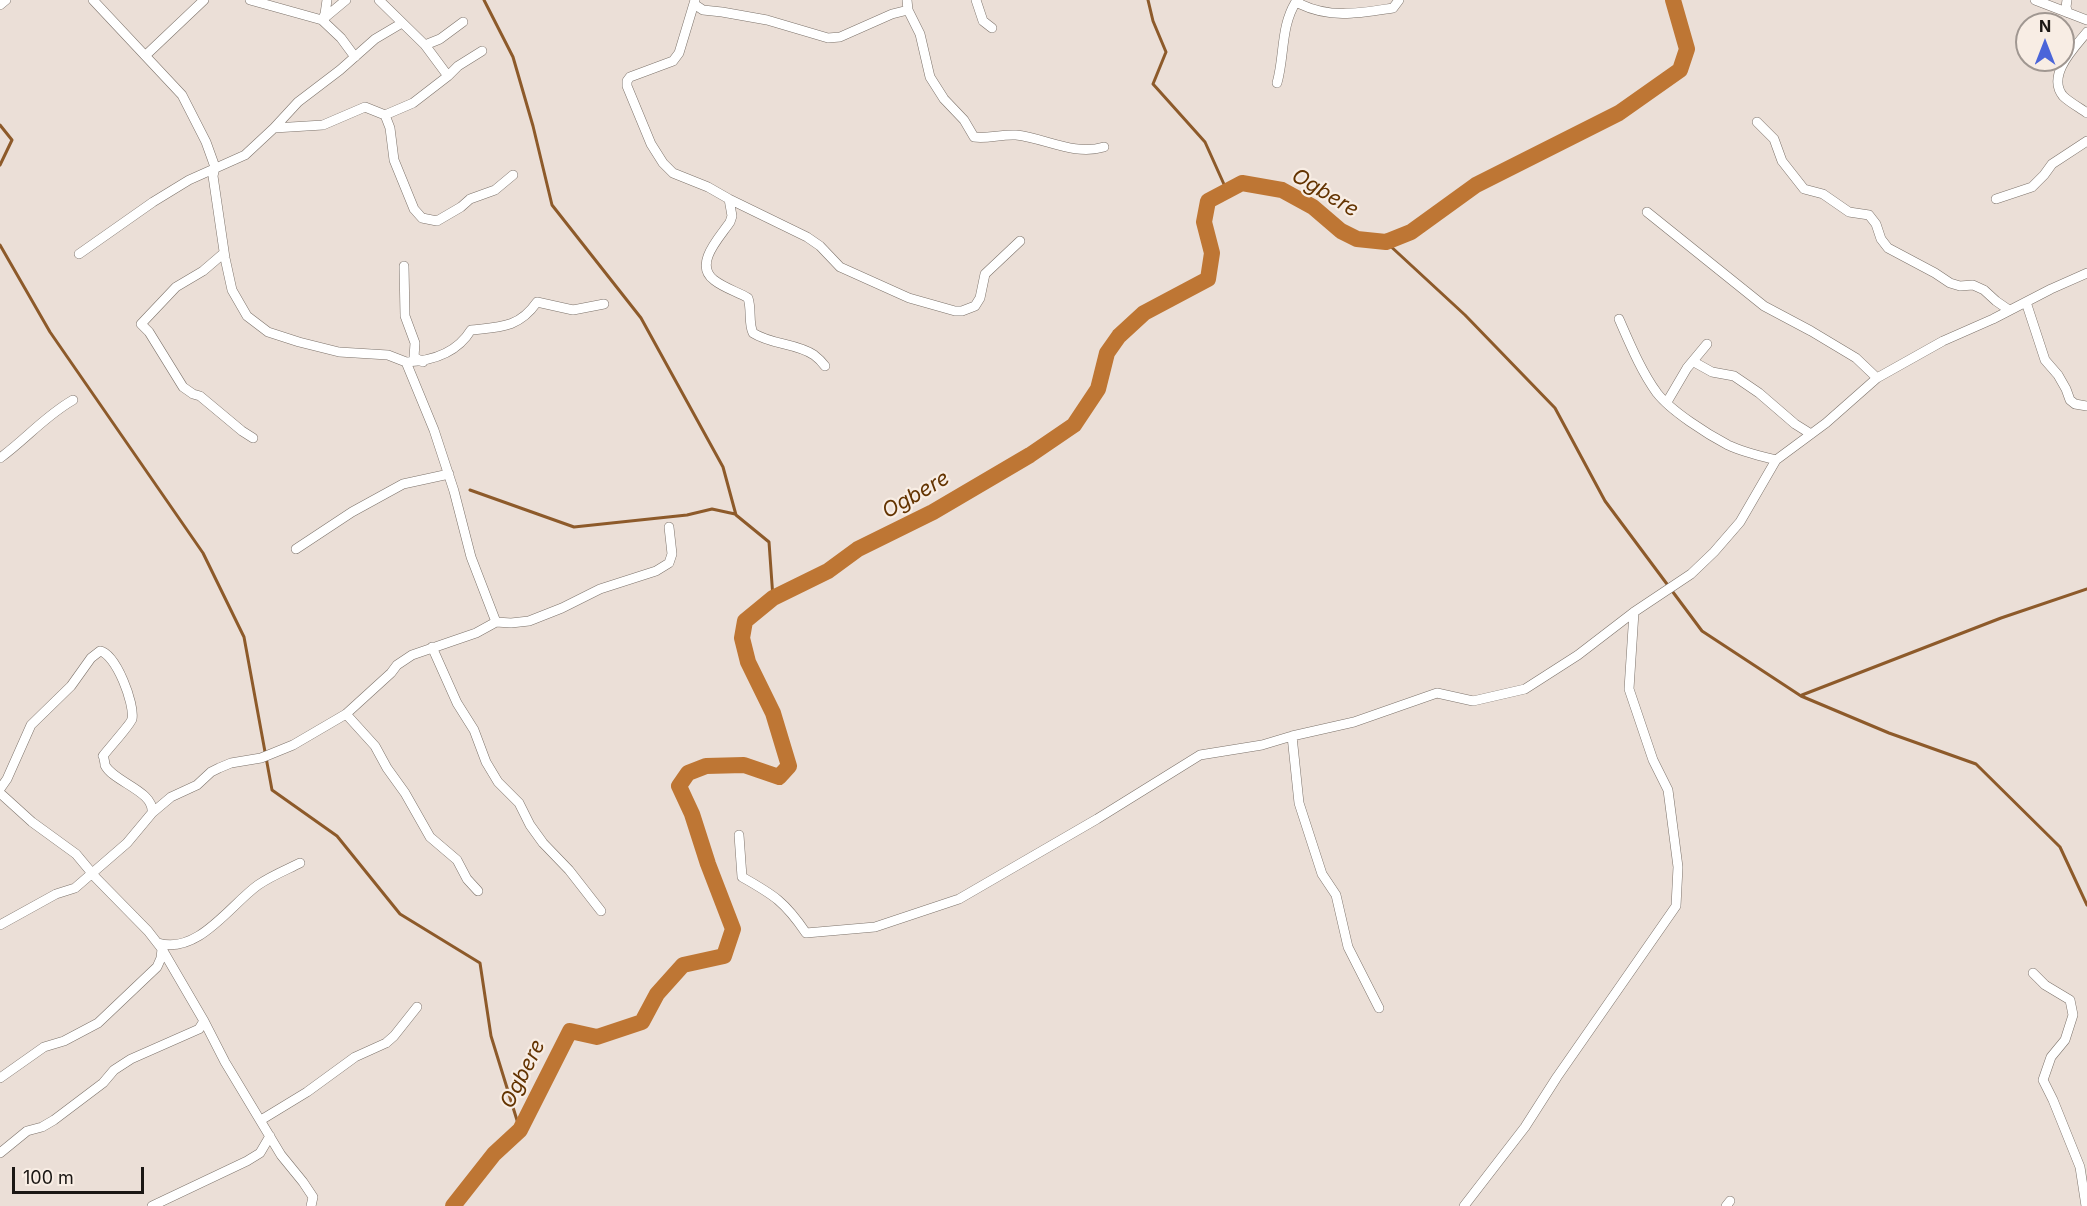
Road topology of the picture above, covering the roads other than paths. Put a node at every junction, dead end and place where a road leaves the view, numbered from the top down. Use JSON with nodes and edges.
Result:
{"nodes":[{"id":1,"x":5,"y":0,"type":"edge"},
{"id":2,"x":94,"y":0,"type":"edge"},
{"id":3,"x":204,"y":0,"type":"edge"},
{"id":4,"x":250,"y":0,"type":"edge"},
{"id":5,"x":327,"y":0,"type":"edge"},
{"id":6,"x":346,"y":0,"type":"edge"},
{"id":7,"x":379,"y":0,"type":"edge"},
{"id":8,"x":976,"y":0,"type":"edge"},
{"id":9,"x":1297,"y":0,"type":"edge"},
{"id":10,"x":1399,"y":0,"type":"edge"},
{"id":11,"x":2035,"y":0,"type":"edge"},
{"id":12,"x":694,"y":2,"type":"edge"},
{"id":13,"x":0,"y":5,"type":"edge"},
{"id":14,"x":908,"y":5,"type":"edge"},
{"id":15,"x":2065,"y":12,"type":"edge"},
{"id":16,"x":322,"y":20,"type":"junction"},
{"id":17,"x":463,"y":22,"type":"dead end"},
{"id":18,"x":402,"y":24,"type":"junction"},
{"id":19,"x":992,"y":28,"type":"dead end"},
{"id":20,"x":2087,"y":32,"type":"edge"},
{"id":21,"x":425,"y":45,"type":"junction"},
{"id":22,"x":482,"y":51,"type":"dead end"},
{"id":23,"x":146,"y":56,"type":"junction"},
{"id":24,"x":355,"y":57,"type":"junction"},
{"id":25,"x":448,"y":76,"type":"junction"},
{"id":26,"x":1277,"y":83,"type":"dead end"},
{"id":27,"x":2087,"y":113,"type":"edge"},
{"id":28,"x":385,"y":115,"type":"junction"},
{"id":29,"x":1758,"y":122,"type":"dead end"},
{"id":30,"x":274,"y":129,"type":"junction"},
{"id":31,"x":2087,"y":141,"type":"edge"},
{"id":32,"x":1104,"y":147,"type":"dead end"},
{"id":33,"x":215,"y":167,"type":"junction"},
{"id":34,"x":513,"y":175,"type":"dead end"},
{"id":35,"x":729,"y":199,"type":"junction"},
{"id":36,"x":1996,"y":199,"type":"dead end"},
{"id":37,"x":1647,"y":212,"type":"dead end"},
{"id":38,"x":1020,"y":241,"type":"dead end"},
{"id":39,"x":224,"y":252,"type":"junction"},
{"id":40,"x":79,"y":254,"type":"dead end"},
{"id":41,"x":404,"y":266,"type":"dead end"},
{"id":42,"x":2087,"y":273,"type":"edge"},
{"id":43,"x":2026,"y":302,"type":"junction"},
{"id":44,"x":604,"y":304,"type":"dead end"},
{"id":45,"x":2009,"y":310,"type":"junction"},
{"id":46,"x":1619,"y":319,"type":"dead end"},
{"id":47,"x":1707,"y":344,"type":"dead end"},
{"id":48,"x":406,"y":362,"type":"junction"},
{"id":49,"x":423,"y":362,"type":"junction"},
{"id":50,"x":1694,"y":362,"type":"junction"},
{"id":51,"x":825,"y":366,"type":"dead end"},
{"id":52,"x":1876,"y":378,"type":"junction"},
{"id":53,"x":73,"y":400,"type":"dead end"},
{"id":54,"x":1667,"y":402,"type":"junction"},
{"id":55,"x":2087,"y":406,"type":"edge"},
{"id":56,"x":1811,"y":434,"type":"junction"},
{"id":57,"x":253,"y":438,"type":"dead end"},
{"id":58,"x":0,"y":458,"type":"edge"},
{"id":59,"x":1776,"y":460,"type":"junction"},
{"id":60,"x":449,"y":474,"type":"junction"},
{"id":61,"x":669,"y":527,"type":"dead end"},
{"id":62,"x":296,"y":549,"type":"dead end"},
{"id":63,"x":1634,"y":612,"type":"junction"},
{"id":64,"x":496,"y":622,"type":"junction"},
{"id":65,"x":432,"y":647,"type":"junction"},
{"id":66,"x":346,"y":714,"type":"junction"},
{"id":67,"x":1292,"y":736,"type":"junction"},
{"id":68,"x":0,"y":791,"type":"edge"},
{"id":69,"x":152,"y":813,"type":"junction"},
{"id":70,"x":739,"y":835,"type":"dead end"},
{"id":71,"x":300,"y":863,"type":"dead end"},
{"id":72,"x":92,"y":873,"type":"junction"},
{"id":73,"x":478,"y":891,"type":"dead end"},
{"id":74,"x":601,"y":911,"type":"dead end"},
{"id":75,"x":0,"y":925,"type":"edge"},
{"id":76,"x":160,"y":946,"type":"junction"},
{"id":77,"x":2034,"y":973,"type":"dead end"},
{"id":78,"x":417,"y":1007,"type":"dead end"},
{"id":79,"x":1379,"y":1008,"type":"dead end"},
{"id":80,"x":204,"y":1021,"type":"junction"},
{"id":81,"x":0,"y":1078,"type":"edge"},
{"id":82,"x":261,"y":1120,"type":"junction"},
{"id":83,"x":270,"y":1136,"type":"junction"},
{"id":84,"x":0,"y":1153,"type":"edge"},
{"id":85,"x":152,"y":1206,"type":"edge"},
{"id":86,"x":311,"y":1206,"type":"edge"},
{"id":87,"x":1464,"y":1206,"type":"edge"},
{"id":88,"x":2086,"y":1206,"type":"edge"}],
"edges":[{"from":1,"to":13,"type":"street"},
{"from":2,"to":23,"type":"street"},
{"from":3,"to":23,"type":"street"},
{"from":4,"to":16,"type":"street"},
{"from":5,"to":16,"type":"street"},
{"from":6,"to":16,"type":"street"},
{"from":7,"to":18,"type":"street"},
{"from":8,"to":19,"type":"street"},
{"from":9,"to":10,"type":"street"},
{"from":9,"to":26,"type":"street"},
{"from":11,"to":15,"type":"street"},
{"from":12,"to":14,"type":"street"},
{"from":12,"to":35,"type":"street"},
{"from":14,"to":32,"type":"street"},
{"from":16,"to":24,"type":"street"},
{"from":17,"to":21,"type":"street"},
{"from":18,"to":21,"type":"street"},
{"from":18,"to":24,"type":"street"},
{"from":20,"to":27,"type":"street"},
{"from":21,"to":25,"type":"street"},
{"from":22,"to":25,"type":"street"},
{"from":23,"to":33,"type":"street"},
{"from":24,"to":30,"type":"street"},
{"from":25,"to":28,"type":"street"},
{"from":28,"to":30,"type":"street"},
{"from":28,"to":34,"type":"street"},
{"from":29,"to":45,"type":"street"},
{"from":30,"to":33,"type":"street"},
{"from":31,"to":36,"type":"street"},
{"from":33,"to":39,"type":"street"},
{"from":33,"to":40,"type":"street"},
{"from":35,"to":38,"type":"street"},
{"from":35,"to":51,"type":"street"},
{"from":37,"to":52,"type":"street"},
{"from":39,"to":48,"type":"street"},
{"from":39,"to":57,"type":"street"},
{"from":41,"to":49,"type":"street"},
{"from":42,"to":43,"type":"street"},
{"from":43,"to":45,"type":"street"},
{"from":43,"to":55,"type":"street"},
{"from":44,"to":49,"type":"street"},
{"from":45,"to":52,"type":"street"},
{"from":46,"to":54,"type":"street"},
{"from":47,"to":50,"type":"street"},
{"from":48,"to":49,"type":"street"},
{"from":48,"to":60,"type":"street"},
{"from":50,"to":54,"type":"street"},
{"from":50,"to":56,"type":"street"},
{"from":52,"to":56,"type":"street"},
{"from":53,"to":58,"type":"street"},
{"from":54,"to":59,"type":"street"},
{"from":56,"to":59,"type":"street"},
{"from":59,"to":63,"type":"street"},
{"from":60,"to":62,"type":"street"},
{"from":60,"to":64,"type":"street"},
{"from":61,"to":64,"type":"street"},
{"from":63,"to":67,"type":"street"},
{"from":63,"to":87,"type":"street"},
{"from":64,"to":65,"type":"street"},
{"from":65,"to":66,"type":"street"},
{"from":65,"to":74,"type":"street"},
{"from":66,"to":69,"type":"street"},
{"from":66,"to":73,"type":"street"},
{"from":67,"to":70,"type":"street"},
{"from":67,"to":79,"type":"street"},
{"from":68,"to":69,"type":"street"},
{"from":68,"to":72,"type":"street"},
{"from":69,"to":72,"type":"street"},
{"from":71,"to":76,"type":"street"},
{"from":72,"to":75,"type":"street"},
{"from":72,"to":76,"type":"street"},
{"from":76,"to":80,"type":"street"},
{"from":76,"to":81,"type":"street"},
{"from":77,"to":88,"type":"street"},
{"from":78,"to":82,"type":"street"},
{"from":80,"to":82,"type":"street"},
{"from":80,"to":84,"type":"street"},
{"from":82,"to":83,"type":"street"},
{"from":83,"to":85,"type":"street"},
{"from":83,"to":86,"type":"street"}]}
